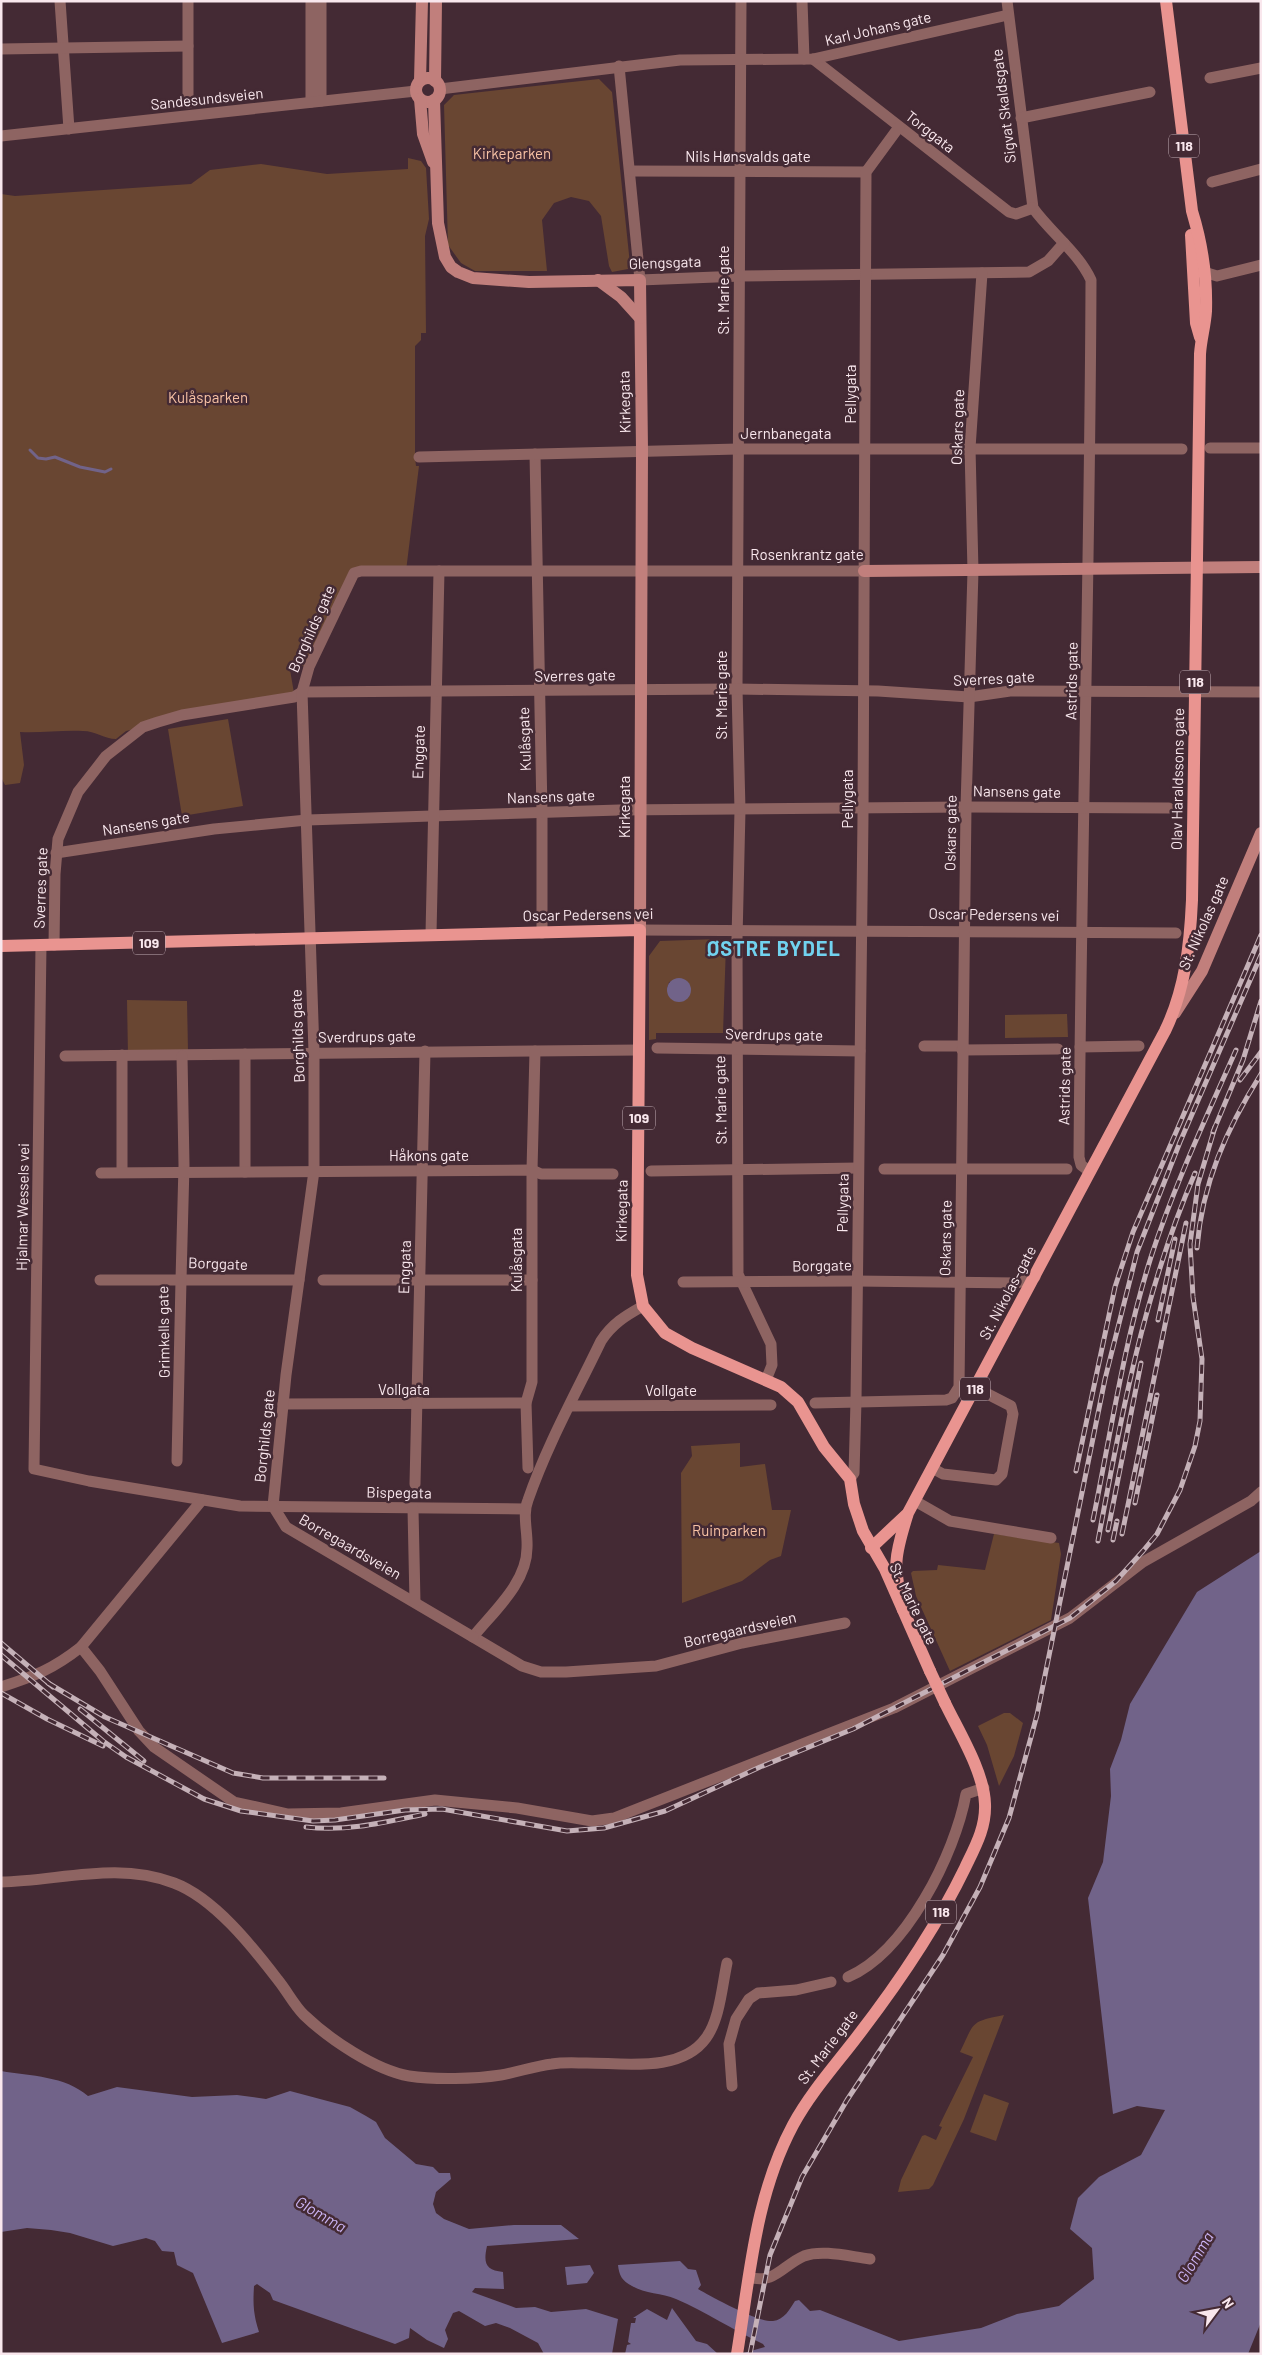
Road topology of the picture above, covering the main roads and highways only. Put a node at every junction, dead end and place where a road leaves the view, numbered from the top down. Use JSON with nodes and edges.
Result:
{"nodes":[{"id":1,"x":1166,"y":1,"type":"edge"},
{"id":2,"x":1192,"y":212,"type":"junction"},
{"id":3,"x":1201,"y":340,"type":"junction"},
{"id":4,"x":640,"y":930,"type":"joint"},
{"id":5,"x":1,"y":946,"type":"edge"},
{"id":6,"x":1135,"y":1088,"type":"joint"},
{"id":7,"x":643,"y":1306,"type":"joint"},
{"id":8,"x":908,"y":1513,"type":"junction"},
{"id":9,"x":871,"y":1548,"type":"junction"},
{"id":10,"x":902,"y":1610,"type":"junction"},
{"id":11,"x":930,"y":1671,"type":"junction"},
{"id":12,"x":737,"y":2354,"type":"edge"}],
"edges":[{"from":1,"to":2,"type":"main road","name":"Olav Haraldssons gate","number":"118"},
{"from":2,"to":3,"type":"main road","name":"Olav Haraldssons gate","number":"118"},
{"from":2,"to":3,"type":"main road","name":"Olav Haraldssons gate","number":"118"},
{"from":3,"to":6,"type":"main road","name":"Olav Haraldssons gate","number":"118"},
{"from":4,"to":5,"type":"main road","name":"Oscar Pedersens vei","number":"109"},
{"from":4,"to":7,"type":"main road","name":"Kirkegata","number":"109"},
{"from":6,"to":8,"type":"main road","name":"St. Nikolas-gate","number":"118"},
{"from":7,"to":9,"type":"main road","name":"St. Marie gate","number":"109"},
{"from":8,"to":9,"type":"main road","name":"St. Nikolas-gate","number":"118"},
{"from":8,"to":10,"type":"main road","name":"St. Nikolas-gate","number":"118"},
{"from":9,"to":10,"type":"main road","name":"St. Marie gate","number":"118"},
{"from":9,"to":11,"type":"main road","name":"St. Marie gate","number":"118"},
{"from":10,"to":11,"type":"main road","name":"St. Marie gate","number":"118"},
{"from":11,"to":12,"type":"main road","name":"St. Marie gate","number":"118","bridge":true}]}
